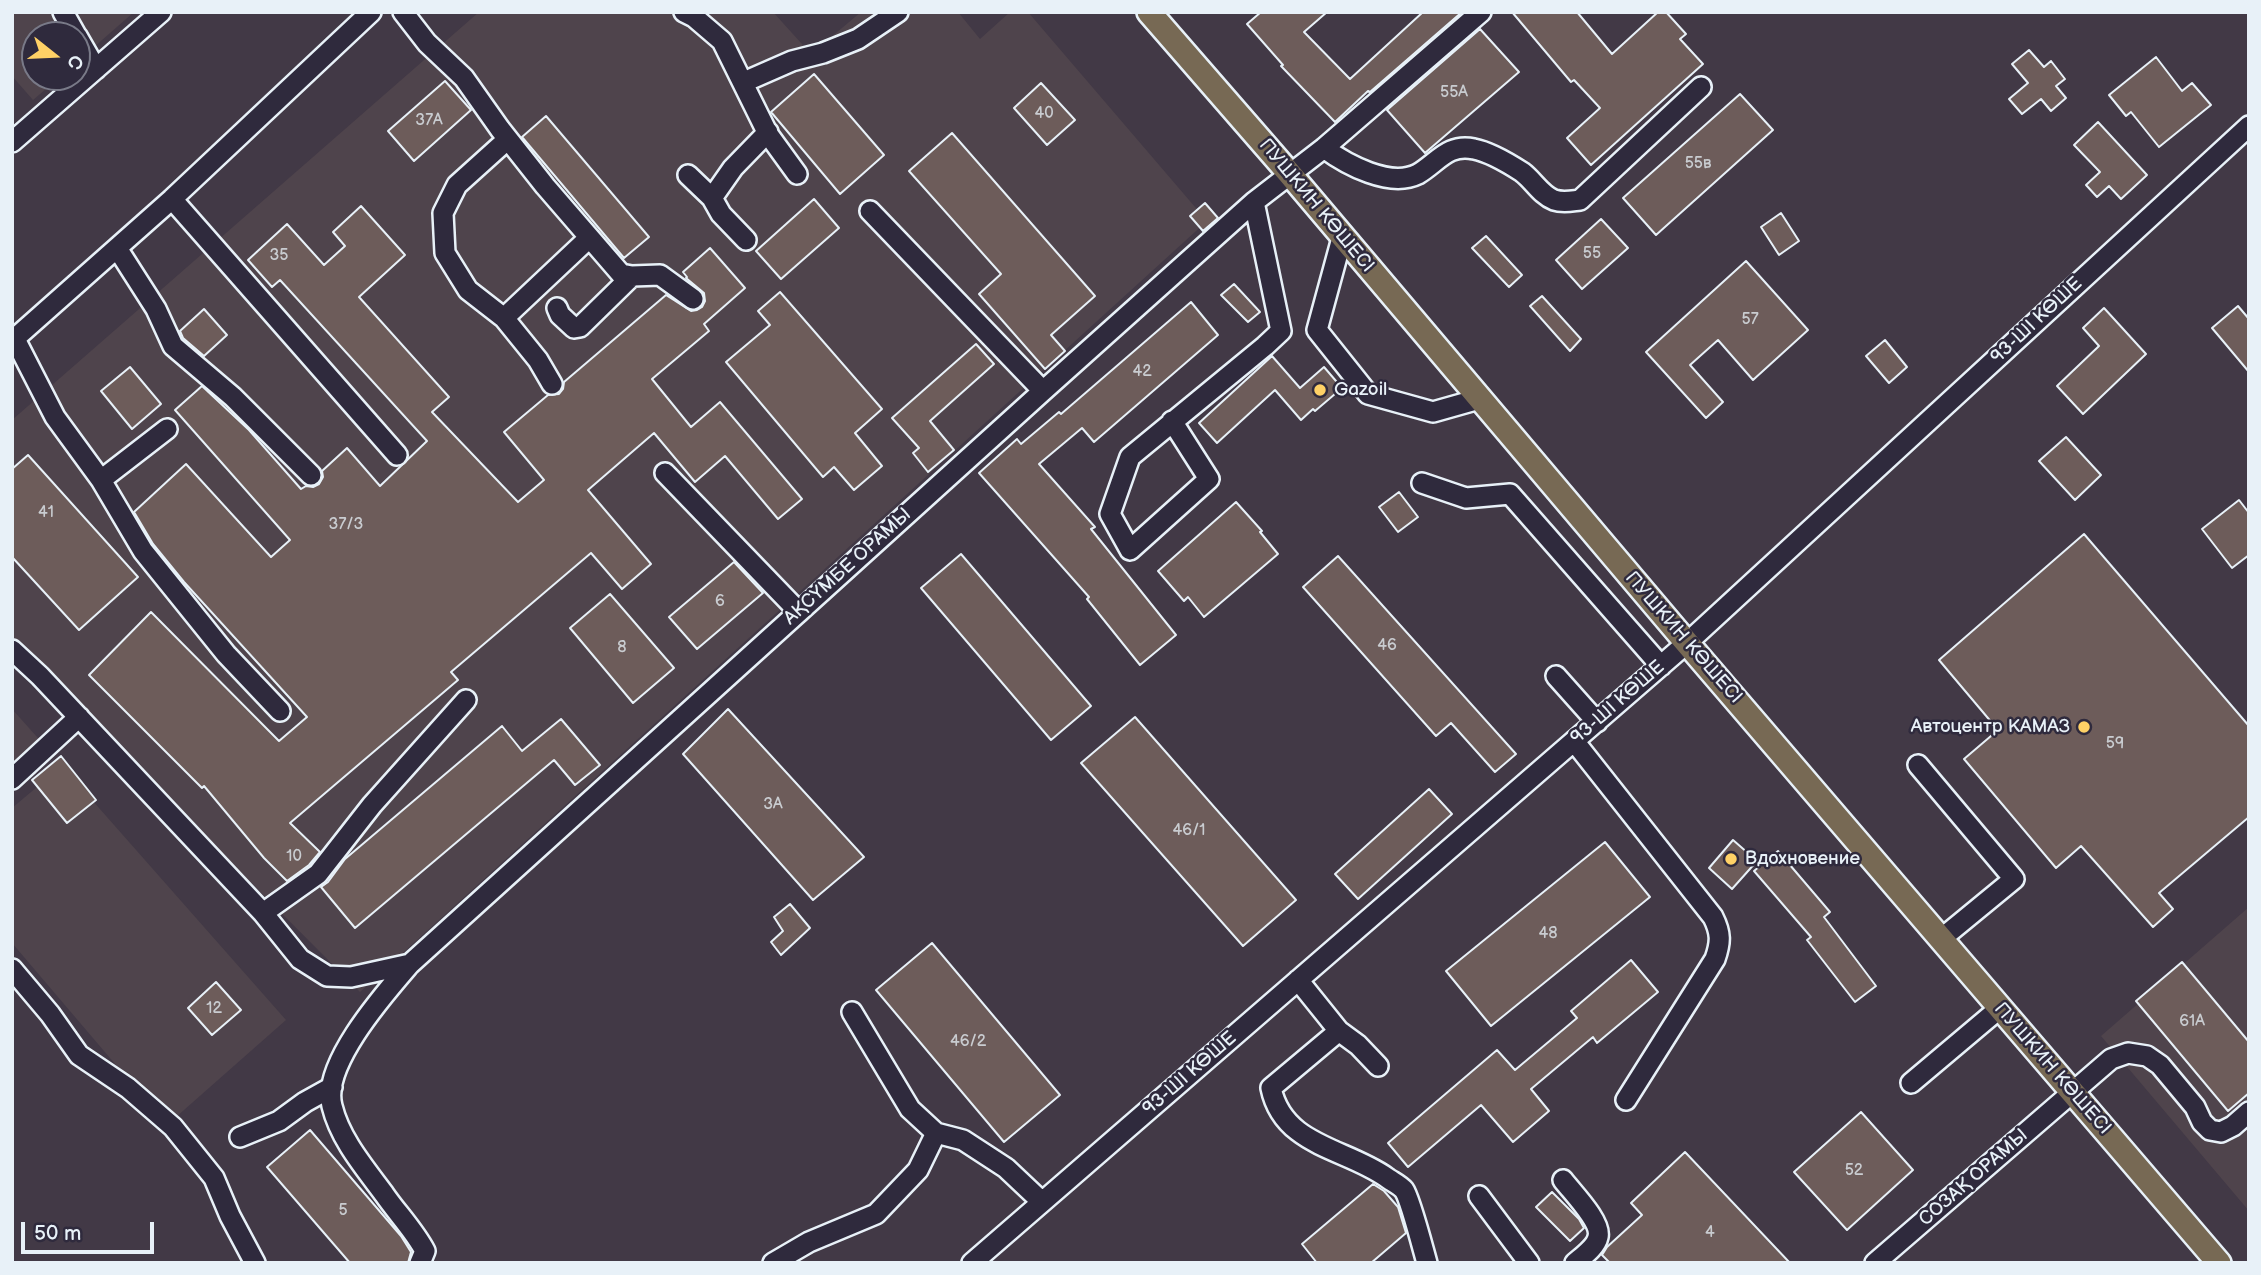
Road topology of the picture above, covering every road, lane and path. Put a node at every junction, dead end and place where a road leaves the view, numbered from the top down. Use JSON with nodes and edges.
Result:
{"nodes":[{"id":1,"x":161,"y":12,"type":"edge"},
{"id":2,"x":371,"y":12,"type":"edge"},
{"id":3,"x":403,"y":12,"type":"edge"},
{"id":4,"x":684,"y":12,"type":"edge"},
{"id":5,"x":898,"y":12,"type":"edge"},
{"id":6,"x":1149,"y":12,"type":"edge"},
{"id":7,"x":1482,"y":12,"type":"edge"},
{"id":8,"x":91,"y":60,"type":"edge"},
{"id":9,"x":96,"y":69,"type":"junction"},
{"id":10,"x":744,"y":82,"type":"junction"},
{"id":11,"x":1701,"y":87,"type":"dead end"},
{"id":12,"x":2249,"y":126,"type":"edge"},
{"id":13,"x":768,"y":132,"type":"junction"},
{"id":14,"x":508,"y":139,"type":"junction"},
{"id":15,"x":12,"y":142,"type":"edge"},
{"id":16,"x":1324,"y":148,"type":"junction"},
{"id":17,"x":1289,"y":173,"type":"junction"},
{"id":18,"x":797,"y":174,"type":"dead end"},
{"id":19,"x":688,"y":175,"type":"dead end"},
{"id":20,"x":712,"y":198,"type":"junction"},
{"id":21,"x":172,"y":199,"type":"junction"},
{"id":22,"x":1254,"y":202,"type":"junction"},
{"id":23,"x":870,"y":211,"type":"dead end"},
{"id":24,"x":589,"y":238,"type":"junction"},
{"id":25,"x":1342,"y":238,"type":"junction"},
{"id":26,"x":746,"y":240,"type":"dead end"},
{"id":27,"x":117,"y":248,"type":"junction"},
{"id":28,"x":632,"y":276,"type":"junction"},
{"id":29,"x":694,"y":299,"type":"dead end"},
{"id":30,"x":557,"y":308,"type":"dead end"},
{"id":31,"x":504,"y":318,"type":"junction"},
{"id":32,"x":14,"y":340,"type":"edge"},
{"id":33,"x":552,"y":384,"type":"dead end"},
{"id":34,"x":1043,"y":391,"type":"junction"},
{"id":35,"x":1479,"y":399,"type":"junction"},
{"id":36,"x":1172,"y":421,"type":"junction"},
{"id":37,"x":167,"y":429,"type":"dead end"},
{"id":38,"x":397,"y":455,"type":"dead end"},
{"id":39,"x":665,"y":474,"type":"dead end"},
{"id":40,"x":312,"y":475,"type":"dead end"},
{"id":41,"x":101,"y":480,"type":"junction"},
{"id":42,"x":1422,"y":483,"type":"dead end"},
{"id":43,"x":799,"y":612,"type":"junction"},
{"id":44,"x":1687,"y":643,"type":"junction"},
{"id":45,"x":12,"y":650,"type":"edge"},
{"id":46,"x":1661,"y":666,"type":"junction"},
{"id":47,"x":1556,"y":676,"type":"dead end"},
{"id":48,"x":466,"y":700,"type":"dead end"},
{"id":49,"x":280,"y":711,"type":"dead end"},
{"id":50,"x":79,"y":717,"type":"junction"},
{"id":51,"x":1597,"y":722,"type":"junction"},
{"id":52,"x":1574,"y":741,"type":"junction"},
{"id":53,"x":1918,"y":765,"type":"dead end"},
{"id":54,"x":12,"y":779,"type":"edge"},
{"id":55,"x":263,"y":913,"type":"junction"},
{"id":56,"x":1941,"y":939,"type":"junction"},
{"id":57,"x":410,"y":964,"type":"junction"},
{"id":58,"x":12,"y":969,"type":"edge"},
{"id":59,"x":1298,"y":980,"type":"junction"},
{"id":60,"x":2000,"y":1008,"type":"junction"},
{"id":61,"x":852,"y":1012,"type":"dead end"},
{"id":62,"x":1339,"y":1031,"type":"junction"},
{"id":63,"x":1378,"y":1066,"type":"dead end"},
{"id":64,"x":1911,"y":1083,"type":"dead end"},
{"id":65,"x":332,"y":1087,"type":"junction"},
{"id":66,"x":2074,"y":1093,"type":"junction"},
{"id":67,"x":1626,"y":1100,"type":"dead end"},
{"id":68,"x":2249,"y":1112,"type":"edge"},
{"id":69,"x":936,"y":1133,"type":"junction"},
{"id":70,"x":240,"y":1138,"type":"dead end"},
{"id":71,"x":1563,"y":1180,"type":"dead end"},
{"id":72,"x":1479,"y":1196,"type":"dead end"},
{"id":73,"x":1042,"y":1202,"type":"junction"},
{"id":74,"x":255,"y":1263,"type":"edge"},
{"id":75,"x":421,"y":1263,"type":"edge"},
{"id":76,"x":773,"y":1263,"type":"edge"},
{"id":77,"x":972,"y":1263,"type":"edge"},
{"id":78,"x":1427,"y":1263,"type":"edge"},
{"id":79,"x":1529,"y":1263,"type":"edge"},
{"id":80,"x":1575,"y":1263,"type":"edge"},
{"id":81,"x":1875,"y":1263,"type":"edge"},
{"id":82,"x":2219,"y":1263,"type":"edge"}],
"edges":[{"from":1,"to":9,"type":"lane"},
{"from":2,"to":21,"type":"lane"},
{"from":3,"to":14,"type":"lane"},
{"from":4,"to":10,"type":"lane"},
{"from":5,"to":10,"type":"lane"},
{"from":6,"to":17,"type":"main road","name":"ПУШКИН КӨШЕСІ"},
{"from":7,"to":16,"type":"lane","name":"АҚСҮМБЕ ОРАМЫ"},
{"from":8,"to":9,"type":"lane"},
{"from":9,"to":15,"type":"lane"},
{"from":10,"to":13,"type":"lane"},
{"from":11,"to":16,"type":"lane"},
{"from":12,"to":44,"type":"lane","name":"93-ШІ КӨШЕ"},
{"from":13,"to":18,"type":"lane"},
{"from":13,"to":20,"type":"lane"},
{"from":14,"to":24,"type":"lane"},
{"from":14,"to":31,"type":"lane"},
{"from":16,"to":17,"type":"lane","name":"АҚСҮМБЕ ОРАМЫ"},
{"from":17,"to":22,"type":"lane","name":"АҚСҮМБЕ ОРАМЫ"},
{"from":17,"to":25,"type":"main road","name":"ПУШКИН КӨШЕСІ"},
{"from":19,"to":20,"type":"lane"},
{"from":20,"to":26,"type":"lane"},
{"from":21,"to":27,"type":"lane"},
{"from":21,"to":38,"type":"lane"},
{"from":22,"to":34,"type":"lane","name":"АҚСҮМБЕ ОРАМЫ"},
{"from":22,"to":36,"type":"lane"},
{"from":23,"to":34,"type":"lane"},
{"from":24,"to":28,"type":"lane"},
{"from":24,"to":31,"type":"lane"},
{"from":25,"to":35,"type":"main road","name":"ПУШКИН КӨШЕСІ"},
{"from":25,"to":35,"type":"lane"},
{"from":27,"to":32,"type":"lane"},
{"from":27,"to":40,"type":"lane"},
{"from":28,"to":29,"type":"lane"},
{"from":28,"to":30,"type":"lane"},
{"from":31,"to":33,"type":"lane"},
{"from":32,"to":41,"type":"lane"},
{"from":34,"to":43,"type":"lane","name":"АҚСҮМБЕ ОРАМЫ"},
{"from":35,"to":44,"type":"main road","name":"ПУШКИН КӨШЕСІ"},
{"from":36,"to":36,"type":"lane"},
{"from":37,"to":41,"type":"lane"},
{"from":39,"to":43,"type":"lane"},
{"from":41,"to":49,"type":"lane"},
{"from":42,"to":46,"type":"lane"},
{"from":43,"to":57,"type":"lane","name":"АҚСҮМБЕ ОРАМЫ"},
{"from":44,"to":46,"type":"lane","name":"93-ШІ КӨШЕ"},
{"from":44,"to":56,"type":"main road","name":"ПУШКИН КӨШЕСІ"},
{"from":45,"to":50,"type":"lane"},
{"from":46,"to":51,"type":"lane","name":"93-ШІ КӨШЕ"},
{"from":47,"to":51,"type":"lane"},
{"from":48,"to":55,"type":"lane"},
{"from":50,"to":54,"type":"lane"},
{"from":50,"to":55,"type":"lane"},
{"from":51,"to":52,"type":"lane","name":"93-ШІ КӨШЕ"},
{"from":52,"to":59,"type":"lane","name":"93-ШІ КӨШЕ"},
{"from":52,"to":67,"type":"lane"},
{"from":53,"to":56,"type":"lane"},
{"from":55,"to":57,"type":"lane"},
{"from":56,"to":60,"type":"main road","name":"ПУШКИН КӨШЕСІ"},
{"from":57,"to":65,"type":"lane","name":"АҚСҮМБЕ ОРАМЫ"},
{"from":58,"to":74,"type":"lane"},
{"from":59,"to":62,"type":"lane"},
{"from":59,"to":73,"type":"lane","name":"93-ШІ КӨШЕ"},
{"from":60,"to":64,"type":"lane"},
{"from":60,"to":66,"type":"main road","name":"ПУШКИН КӨШЕСІ"},
{"from":61,"to":69,"type":"lane"},
{"from":62,"to":63,"type":"lane"},
{"from":62,"to":78,"type":"lane"},
{"from":65,"to":70,"type":"lane"},
{"from":65,"to":75,"type":"lane"},
{"from":66,"to":68,"type":"lane","name":"СОЗАҚ ОРАМЫ"},
{"from":66,"to":81,"type":"lane","name":"СОЗАҚ ОРАМЫ"},
{"from":66,"to":82,"type":"main road","name":"ПУШКИН КӨШЕСІ"},
{"from":69,"to":73,"type":"lane"},
{"from":69,"to":76,"type":"lane"},
{"from":71,"to":80,"type":"lane"},
{"from":72,"to":79,"type":"lane"},
{"from":73,"to":77,"type":"lane","name":"93-ШІ КӨШЕ"}]}
